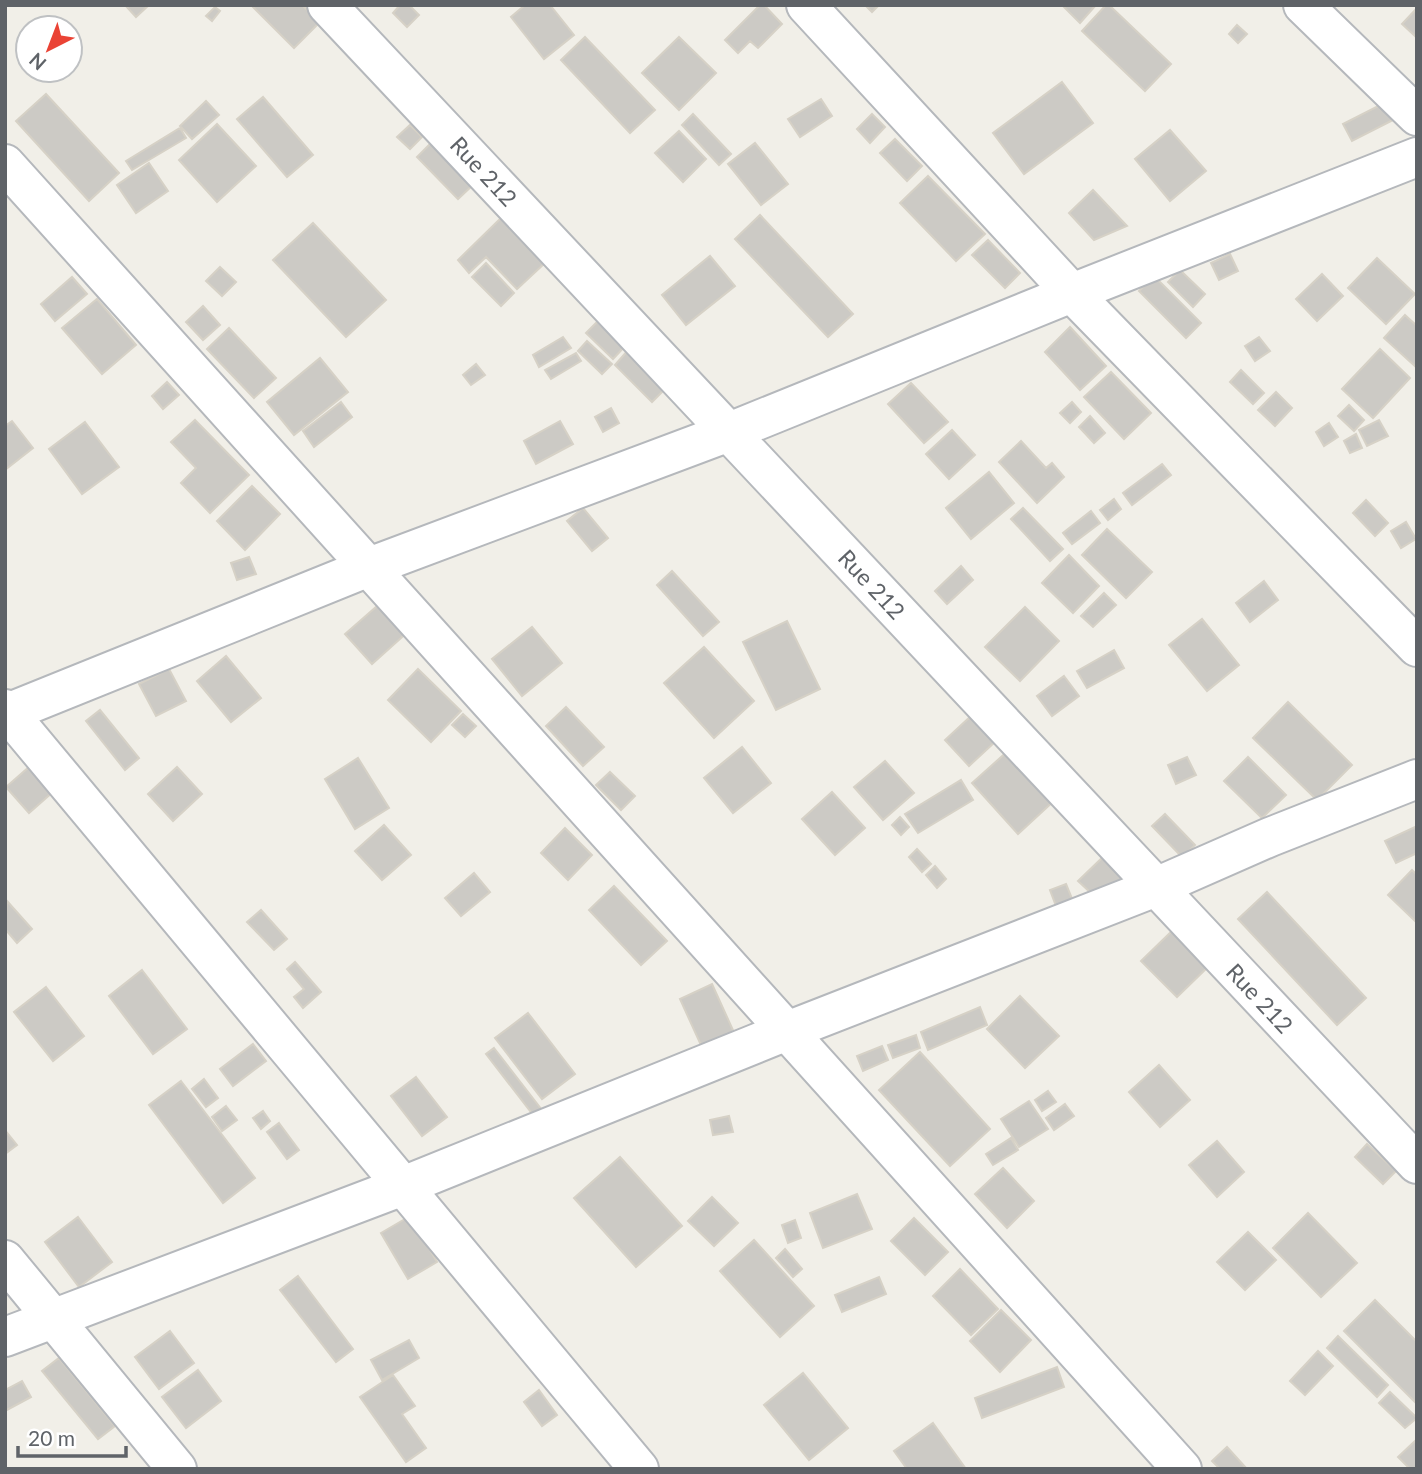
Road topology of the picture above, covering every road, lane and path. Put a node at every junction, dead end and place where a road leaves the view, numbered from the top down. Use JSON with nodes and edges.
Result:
{"nodes":[{"id":1,"x":327,"y":5,"type":"edge"},
{"id":2,"x":806,"y":5,"type":"edge"},
{"id":3,"x":1303,"y":5,"type":"edge"},
{"id":4,"x":1417,"y":116,"type":"edge"},
{"id":5,"x":1417,"y":157,"type":"edge"},
{"id":6,"x":5,"y":164,"type":"edge"},
{"id":7,"x":1072,"y":293,"type":"junction"},
{"id":8,"x":729,"y":432,"type":"junction"},
{"id":9,"x":369,"y":567,"type":"junction"},
{"id":10,"x":1417,"y":647,"type":"edge"},
{"id":11,"x":6,"y":712,"type":"edge"},
{"id":12,"x":1417,"y":779,"type":"edge"},
{"id":13,"x":1156,"y":887,"type":"junction"},
{"id":14,"x":787,"y":1031,"type":"junction"},
{"id":15,"x":1417,"y":1164,"type":"edge"},
{"id":16,"x":403,"y":1186,"type":"junction"},
{"id":17,"x":5,"y":1260,"type":"edge"},
{"id":18,"x":54,"y":1319,"type":"junction"},
{"id":19,"x":5,"y":1337,"type":"edge"},
{"id":20,"x":177,"y":1469,"type":"edge"},
{"id":21,"x":639,"y":1469,"type":"edge"},
{"id":22,"x":1182,"y":1469,"type":"edge"}],
"edges":[{"from":1,"to":8,"type":"street","name":"Rue 212"},
{"from":2,"to":7,"type":"street"},
{"from":3,"to":4,"type":"street"},
{"from":5,"to":7,"type":"street"},
{"from":6,"to":9,"type":"street"},
{"from":7,"to":8,"type":"street"},
{"from":7,"to":10,"type":"street"},
{"from":8,"to":9,"type":"street"},
{"from":8,"to":13,"type":"street","name":"Rue 212"},
{"from":9,"to":11,"type":"street"},
{"from":9,"to":14,"type":"street"},
{"from":11,"to":16,"type":"street"},
{"from":12,"to":13,"type":"street"},
{"from":13,"to":14,"type":"street"},
{"from":13,"to":15,"type":"street","name":"Rue 212"},
{"from":14,"to":16,"type":"street"},
{"from":14,"to":22,"type":"street"},
{"from":16,"to":18,"type":"street"},
{"from":16,"to":21,"type":"street"},
{"from":17,"to":18,"type":"street"},
{"from":18,"to":19,"type":"street"},
{"from":18,"to":20,"type":"street"}]}
